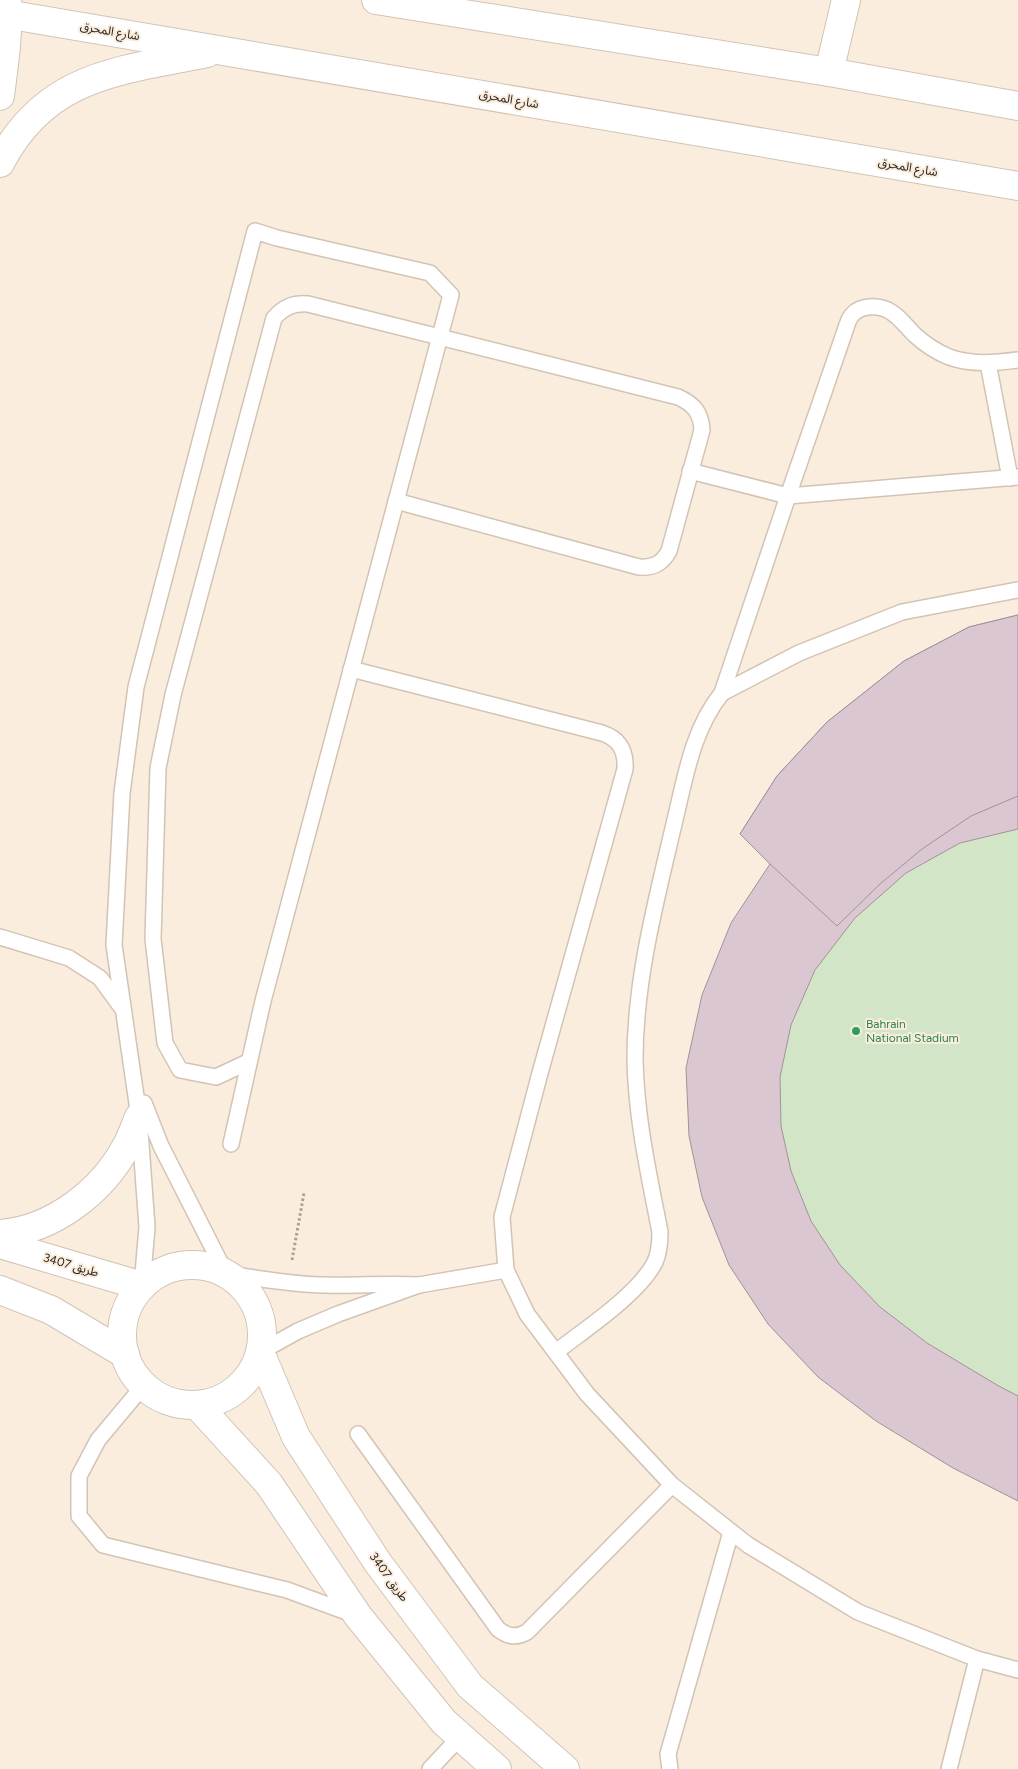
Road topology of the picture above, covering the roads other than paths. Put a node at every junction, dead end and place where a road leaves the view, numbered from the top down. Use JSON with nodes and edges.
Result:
{"nodes":[{"id":1,"x":376,"y":0,"type":"edge"},
{"id":2,"x":846,"y":0,"type":"edge"},
{"id":3,"x":5,"y":9,"type":"edge"},
{"id":4,"x":224,"y":50,"type":"junction"},
{"id":5,"x":829,"y":72,"type":"junction"},
{"id":6,"x":0,"y":96,"type":"edge"},
{"id":7,"x":1018,"y":106,"type":"edge"},
{"id":8,"x":0,"y":162,"type":"edge"},
{"id":9,"x":1018,"y":186,"type":"edge"},
{"id":10,"x":440,"y":338,"type":"junction"},
{"id":11,"x":1018,"y":360,"type":"edge"},
{"id":12,"x":988,"y":363,"type":"junction"},
{"id":13,"x":689,"y":476,"type":"junction"},
{"id":14,"x":1014,"y":478,"type":"edge"},
{"id":15,"x":788,"y":496,"type":"junction"},
{"id":16,"x":396,"y":501,"type":"junction"},
{"id":17,"x":1017,"y":590,"type":"edge"},
{"id":18,"x":351,"y":670,"type":"junction"},
{"id":19,"x":722,"y":693,"type":"junction"},
{"id":20,"x":0,"y":937,"type":"edge"},
{"id":21,"x":124,"y":1010,"type":"junction"},
{"id":22,"x":248,"y":1062,"type":"junction"},
{"id":23,"x":133,"y":1074,"type":"junction"},
{"id":24,"x":139,"y":1116,"type":"junction"},
{"id":25,"x":230,"y":1144,"type":"dead end"},
{"id":26,"x":0,"y":1234,"type":"edge"},
{"id":27,"x":0,"y":1244,"type":"edge"},
{"id":28,"x":506,"y":1270,"type":"junction"},
{"id":29,"x":226,"y":1274,"type":"junction"},
{"id":30,"x":419,"y":1285,"type":"junction"},
{"id":31,"x":142,"y":1286,"type":"junction"},
{"id":32,"x":0,"y":1290,"type":"edge"},
{"id":33,"x":260,"y":1352,"type":"junction"},
{"id":34,"x":556,"y":1352,"type":"junction"},
{"id":35,"x":125,"y":1354,"type":"junction"},
{"id":36,"x":144,"y":1385,"type":"junction"},
{"id":37,"x":197,"y":1405,"type":"junction"},
{"id":38,"x":358,"y":1434,"type":"dead end"},
{"id":39,"x":672,"y":1485,"type":"junction"},
{"id":40,"x":731,"y":1532,"type":"junction"},
{"id":41,"x":358,"y":1616,"type":"junction"},
{"id":42,"x":977,"y":1659,"type":"junction"},
{"id":43,"x":1018,"y":1670,"type":"edge"},
{"id":44,"x":460,"y":1736,"type":"junction"},
{"id":45,"x":430,"y":1769,"type":"edge"},
{"id":46,"x":497,"y":1769,"type":"edge"},
{"id":47,"x":564,"y":1769,"type":"edge"},
{"id":48,"x":670,"y":1769,"type":"edge"},
{"id":49,"x":949,"y":1769,"type":"edge"}],
"edges":[{"from":1,"to":5,"type":"street"},
{"from":2,"to":5,"type":"street"},
{"from":3,"to":4,"type":"street","name":"شارع المحرق"},
{"from":3,"to":6,"type":"street"},
{"from":4,"to":8,"type":"street"},
{"from":4,"to":9,"type":"street","name":"شارع المحرق"},
{"from":5,"to":7,"type":"street"},
{"from":10,"to":13,"type":"lane"},
{"from":10,"to":16,"type":"lane"},
{"from":10,"to":21,"type":"lane"},
{"from":10,"to":22,"type":"lane"},
{"from":11,"to":12,"type":"lane"},
{"from":12,"to":14,"type":"lane"},
{"from":12,"to":15,"type":"lane"},
{"from":13,"to":15,"type":"lane"},
{"from":13,"to":16,"type":"lane"},
{"from":14,"to":15,"type":"lane"},
{"from":15,"to":19,"type":"lane"},
{"from":16,"to":18,"type":"lane"},
{"from":17,"to":19,"type":"lane"},
{"from":18,"to":22,"type":"lane"},
{"from":18,"to":28,"type":"lane"},
{"from":19,"to":34,"type":"lane"},
{"from":20,"to":21,"type":"lane"},
{"from":21,"to":23,"type":"lane"},
{"from":22,"to":25,"type":"lane"},
{"from":23,"to":24,"type":"lane"},
{"from":23,"to":29,"type":"lane"},
{"from":24,"to":26,"type":"street"},
{"from":24,"to":31,"type":"lane"},
{"from":27,"to":31,"type":"street","name":"طريق 3407"},
{"from":28,"to":30,"type":"lane"},
{"from":28,"to":34,"type":"lane"},
{"from":29,"to":30,"type":"lane"},
{"from":29,"to":31,"type":"street"},
{"from":29,"to":33,"type":"street"},
{"from":30,"to":33,"type":"lane"},
{"from":31,"to":35,"type":"street"},
{"from":32,"to":35,"type":"street"},
{"from":33,"to":37,"type":"street"},
{"from":33,"to":47,"type":"street","name":"طريق 3407"},
{"from":34,"to":39,"type":"lane"},
{"from":35,"to":36,"type":"street"},
{"from":36,"to":37,"type":"street"},
{"from":36,"to":41,"type":"lane"},
{"from":37,"to":41,"type":"street"},
{"from":38,"to":39,"type":"lane"},
{"from":39,"to":40,"type":"lane"},
{"from":40,"to":42,"type":"lane"},
{"from":40,"to":48,"type":"lane"},
{"from":41,"to":44,"type":"street"},
{"from":42,"to":43,"type":"lane"},
{"from":42,"to":49,"type":"lane"},
{"from":44,"to":45,"type":"lane"},
{"from":44,"to":46,"type":"street"}]}
